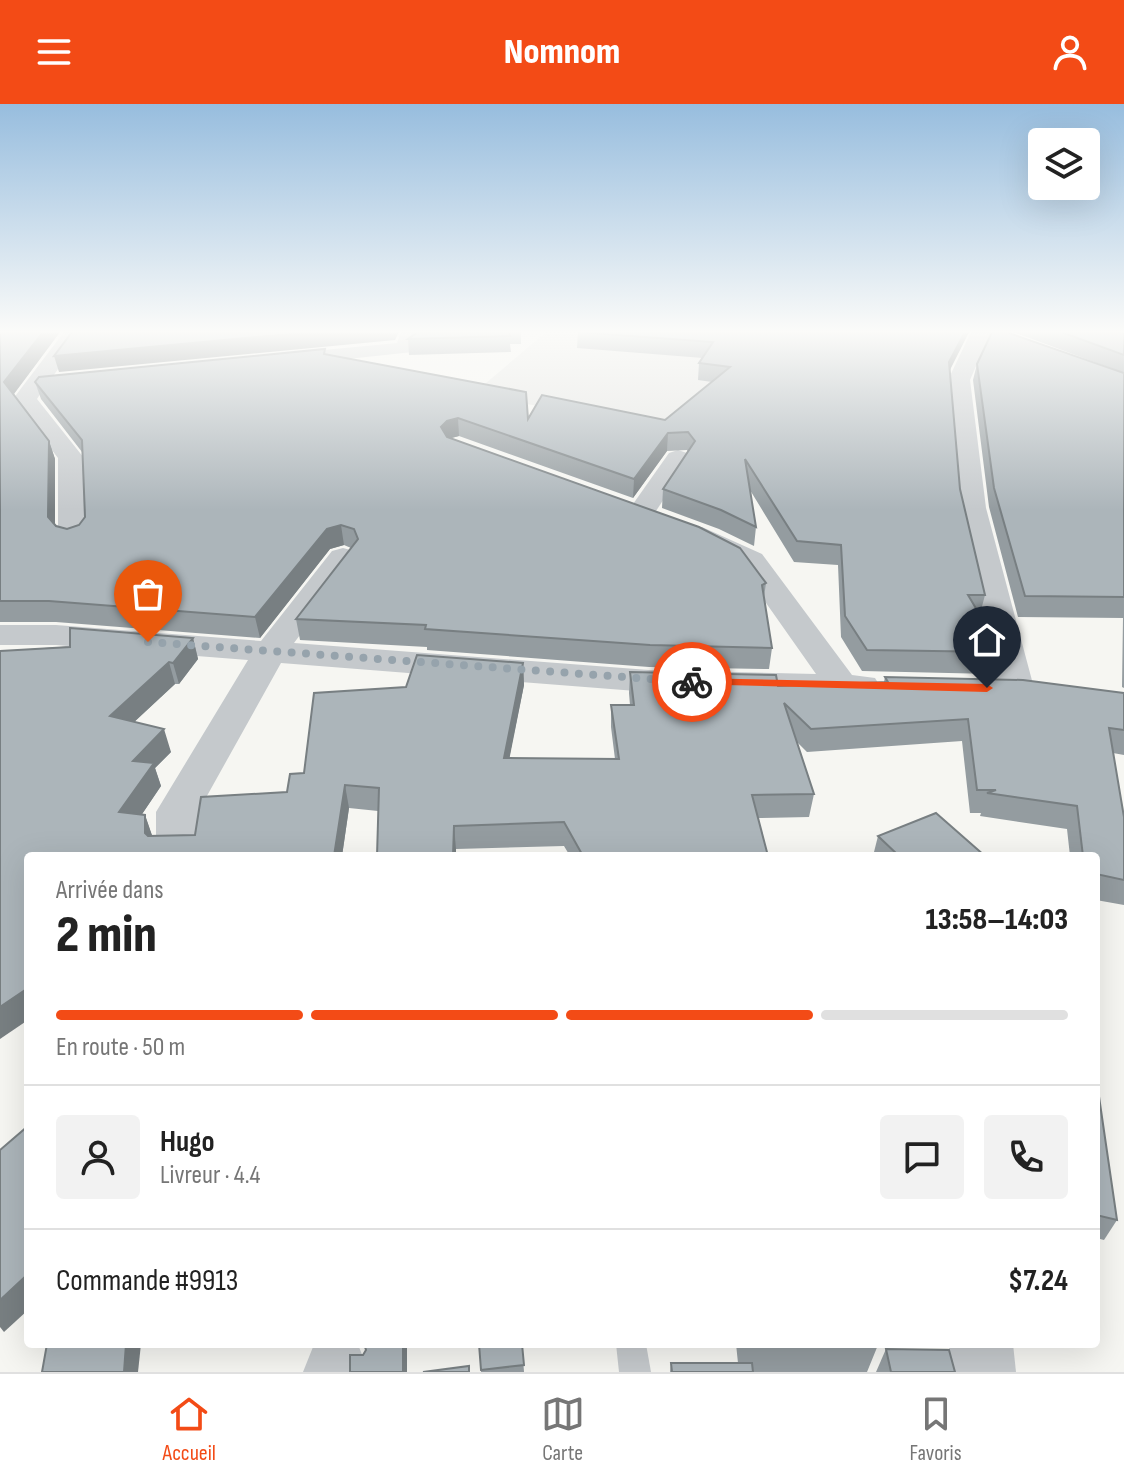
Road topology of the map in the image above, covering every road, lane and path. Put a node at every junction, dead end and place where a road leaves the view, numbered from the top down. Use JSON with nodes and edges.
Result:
{"nodes":[{"id":1,"x":31,"y":391,"type":"edge"},
{"id":2,"x":960,"y":391,"type":"edge"},
{"id":3,"x":678,"y":458,"type":"dead end"},
{"id":4,"x":612,"y":504,"type":"edge"},
{"id":5,"x":663,"y":522,"type":"junction"},
{"id":6,"x":73,"y":537,"type":"edge"},
{"id":7,"x":343,"y":557,"type":"edge"},
{"id":8,"x":0,"y":635,"type":"edge"},
{"id":9,"x":270,"y":652,"type":"junction"},
{"id":10,"x":841,"y":685,"type":"junction"},
{"id":11,"x":889,"y":686,"type":"edge"},
{"id":12,"x":1015,"y":689,"type":"edge"},
{"id":13,"x":178,"y":852,"type":"edge"},
{"id":14,"x":632,"y":1348,"type":"edge"},
{"id":15,"x":981,"y":1348,"type":"edge"},
{"id":16,"x":635,"y":1372,"type":"edge"},
{"id":17,"x":983,"y":1372,"type":"edge"}],
"edges":[{"from":1,"to":6,"type":"street"},
{"from":2,"to":12,"type":"street"},
{"from":3,"to":5,"type":"street"},
{"from":4,"to":5,"type":"street"},
{"from":5,"to":10,"type":"street"},
{"from":7,"to":9,"type":"street"},
{"from":8,"to":9,"type":"street"},
{"from":9,"to":10,"type":"street"},
{"from":9,"to":13,"type":"street"},
{"from":10,"to":11,"type":"street"},
{"from":14,"to":16,"type":"lane"},
{"from":15,"to":17,"type":"street"}]}
